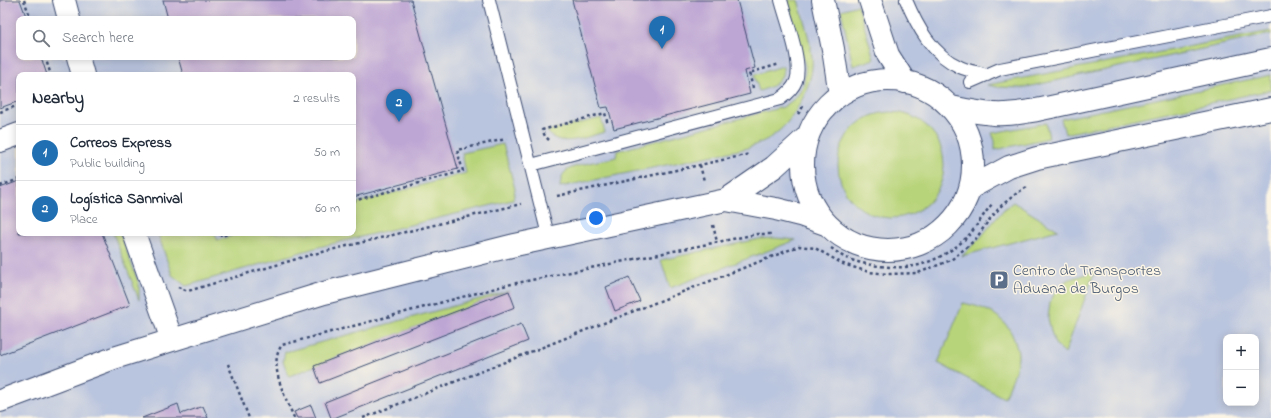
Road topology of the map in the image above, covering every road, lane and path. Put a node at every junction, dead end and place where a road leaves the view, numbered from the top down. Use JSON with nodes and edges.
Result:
{"nodes":[{"id":1,"x":24,"y":0,"type":"edge"},
{"id":2,"x":64,"y":0,"type":"edge"},
{"id":3,"x":489,"y":0,"type":"edge"},
{"id":4,"x":781,"y":0,"type":"edge"},
{"id":5,"x":823,"y":0,"type":"edge"},
{"id":6,"x":870,"y":0,"type":"edge"},
{"id":7,"x":906,"y":0,"type":"edge"},
{"id":8,"x":30,"y":16,"type":"edge"},
{"id":9,"x":68,"y":16,"type":"edge"},
{"id":10,"x":1271,"y":16,"type":"edge"},
{"id":11,"x":1271,"y":59,"type":"edge"},
{"id":12,"x":46,"y":60,"type":"edge"},
{"id":13,"x":79,"y":60,"type":"edge"},
{"id":14,"x":50,"y":72,"type":"edge"},
{"id":15,"x":82,"y":72,"type":"edge"},
{"id":16,"x":987,"y":75,"type":"junction"},
{"id":17,"x":905,"y":82,"type":"junction"},
{"id":18,"x":970,"y":82,"type":"dead end"},
{"id":19,"x":840,"y":95,"type":"junction"},
{"id":20,"x":16,"y":106,"type":"edge"},
{"id":21,"x":950,"y":107,"type":"junction"},
{"id":22,"x":1271,"y":109,"type":"edge"},
{"id":23,"x":0,"y":112,"type":"edge"},
{"id":24,"x":16,"y":135,"type":"edge"},
{"id":25,"x":808,"y":136,"type":"junction"},
{"id":26,"x":0,"y":141,"type":"edge"},
{"id":27,"x":508,"y":147,"type":"dead end"},
{"id":28,"x":531,"y":165,"type":"junction"},
{"id":29,"x":16,"y":180,"type":"edge"},
{"id":30,"x":0,"y":186,"type":"edge"},
{"id":31,"x":1030,"y":186,"type":"dead end"},
{"id":32,"x":970,"y":188,"type":"junction"},
{"id":33,"x":356,"y":199,"type":"edge"},
{"id":34,"x":997,"y":199,"type":"dead end"},
{"id":35,"x":726,"y":200,"type":"junction"},
{"id":36,"x":518,"y":201,"type":"dead end"},
{"id":37,"x":517,"y":205,"type":"dead end"},
{"id":38,"x":774,"y":234,"type":"dead end"},
{"id":39,"x":827,"y":235,"type":"junction"},
{"id":40,"x":135,"y":236,"type":"edge"},
{"id":41,"x":549,"y":239,"type":"junction"},
{"id":42,"x":172,"y":340,"type":"junction"},
{"id":43,"x":228,"y":364,"type":"dead end"},
{"id":44,"x":0,"y":401,"type":"edge"},
{"id":45,"x":249,"y":418,"type":"edge"},
{"id":46,"x":294,"y":418,"type":"edge"},
{"id":47,"x":363,"y":418,"type":"edge"}],
"edges":[{"from":1,"to":8,"type":"path"},
{"from":2,"to":9,"type":"street"},
{"from":3,"to":28,"type":"lane"},
{"from":4,"to":28,"type":"lane"},
{"from":5,"to":19,"type":"street"},
{"from":6,"to":17,"type":"street"},
{"from":7,"to":16,"type":"lane"},
{"from":10,"to":16,"type":"lane"},
{"from":11,"to":21,"type":"street"},
{"from":12,"to":14,"type":"path"},
{"from":13,"to":15,"type":"street"},
{"from":16,"to":18,"type":"lane"},
{"from":17,"to":19,"type":"street"},
{"from":17,"to":21,"type":"street"},
{"from":19,"to":25,"type":"street"},
{"from":20,"to":23,"type":"path"},
{"from":21,"to":32,"type":"street"},
{"from":22,"to":32,"type":"street"},
{"from":24,"to":26,"type":"street"},
{"from":25,"to":35,"type":"street"},
{"from":25,"to":39,"type":"street"},
{"from":27,"to":33,"type":"path"},
{"from":28,"to":41,"type":"lane"},
{"from":29,"to":30,"type":"path"},
{"from":31,"to":47,"type":"path"},
{"from":32,"to":39,"type":"street"},
{"from":34,"to":39,"type":"path"},
{"from":35,"to":39,"type":"street"},
{"from":35,"to":41,"type":"street"},
{"from":36,"to":37,"type":"path"},
{"from":38,"to":46,"type":"path"},
{"from":40,"to":42,"type":"street"},
{"from":41,"to":42,"type":"street"},
{"from":42,"to":44,"type":"street"},
{"from":43,"to":45,"type":"path"}]}
